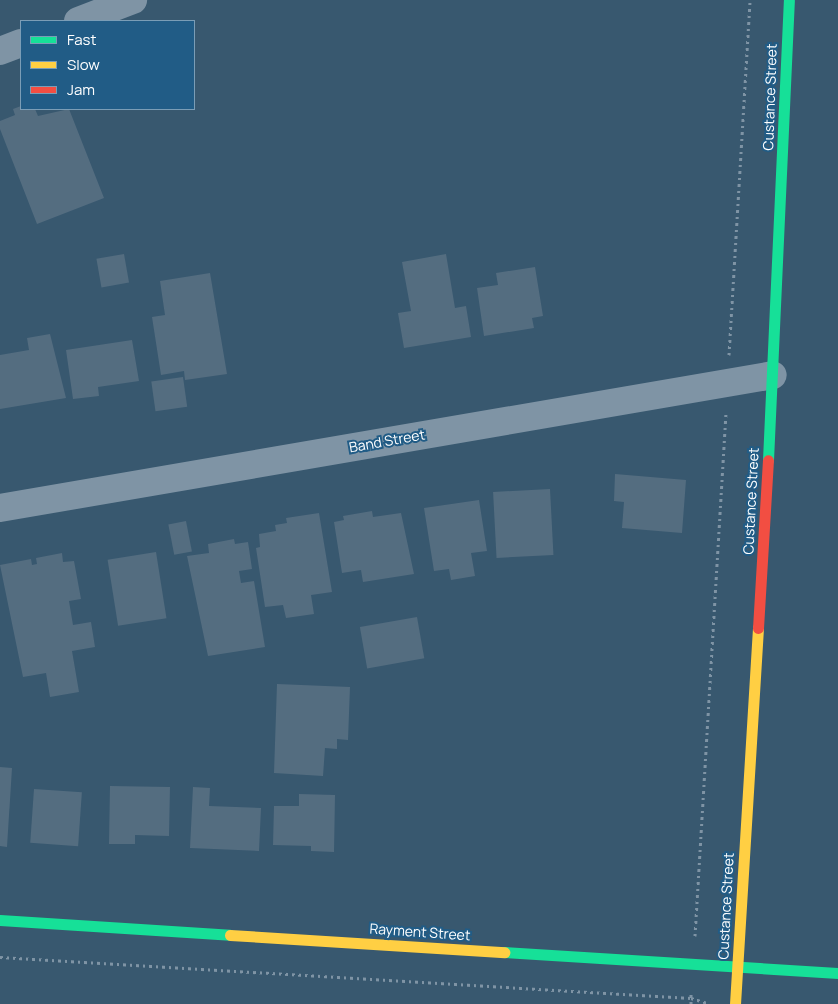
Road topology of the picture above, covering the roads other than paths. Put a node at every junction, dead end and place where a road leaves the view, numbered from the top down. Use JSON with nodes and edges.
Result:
{"nodes":[{"id":1,"x":133,"y":0,"type":"edge"},
{"id":2,"x":789,"y":0,"type":"edge"},
{"id":3,"x":81,"y":20,"type":"edge"},
{"id":4,"x":20,"y":43,"type":"edge"},
{"id":5,"x":0,"y":51,"type":"edge"},
{"id":6,"x":773,"y":375,"type":"junction"},
{"id":7,"x":0,"y":508,"type":"edge"},
{"id":8,"x":0,"y":920,"type":"edge"},
{"id":9,"x":737,"y":967,"type":"junction"},
{"id":10,"x":838,"y":973,"type":"edge"},
{"id":11,"x":735,"y":1004,"type":"edge"}],
"edges":[{"from":1,"to":3,"type":"street"},
{"from":2,"to":6,"type":"street","name":"Custance Street"},
{"from":4,"to":5,"type":"street"},
{"from":6,"to":7,"type":"street","name":"Band Street"},
{"from":6,"to":9,"type":"street","name":"Custance Street"},
{"from":8,"to":9,"type":"street","name":"Rayment Street"},
{"from":9,"to":10,"type":"street","name":"Rayment Street"},
{"from":9,"to":11,"type":"street","name":"Custance Street"}]}
